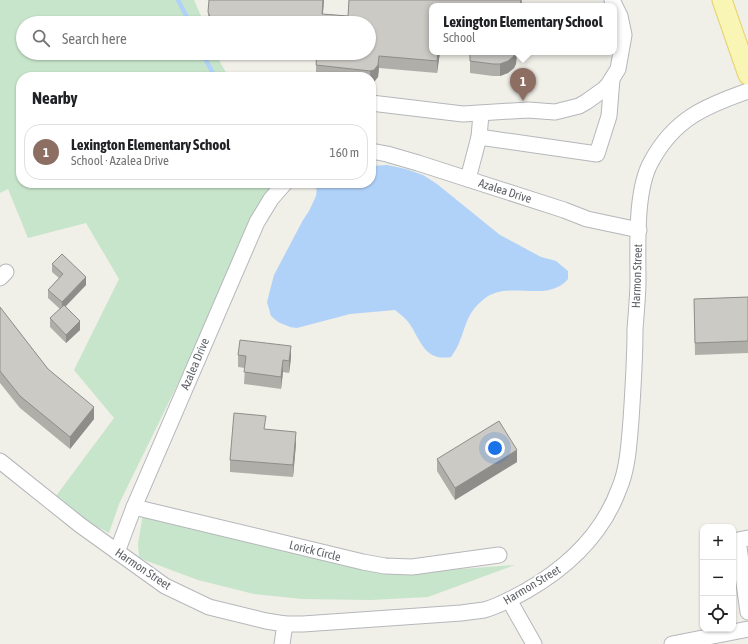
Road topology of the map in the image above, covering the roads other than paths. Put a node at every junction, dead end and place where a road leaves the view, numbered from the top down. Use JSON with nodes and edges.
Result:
{"nodes":[{"id":1,"x":722,"y":0,"type":"edge"},
{"id":2,"x":617,"y":10,"type":"edge"},
{"id":3,"x":748,"y":75,"type":"edge"},
{"id":4,"x":612,"y":79,"type":"junction"},
{"id":5,"x":748,"y":91,"type":"edge"},
{"id":6,"x":376,"y":104,"type":"edge"},
{"id":7,"x":481,"y":114,"type":"junction"},
{"id":8,"x":479,"y":137,"type":"junction"},
{"id":9,"x":376,"y":152,"type":"edge"},
{"id":10,"x":468,"y":179,"type":"junction"},
{"id":11,"x":281,"y":188,"type":"edge"},
{"id":12,"x":639,"y":230,"type":"junction"},
{"id":13,"x":0,"y":461,"type":"edge"},
{"id":14,"x":134,"y":507,"type":"junction"},
{"id":15,"x":748,"y":538,"type":"edge"},
{"id":16,"x":117,"y":552,"type":"junction"},
{"id":17,"x":499,"y":555,"type":"dead end"},
{"id":18,"x":509,"y":600,"type":"junction"},
{"id":19,"x":748,"y":612,"type":"edge"},
{"id":20,"x":285,"y":624,"type":"junction"},
{"id":21,"x":748,"y":629,"type":"edge"},
{"id":22,"x":689,"y":642,"type":"edge"},
{"id":23,"x":282,"y":644,"type":"edge"},
{"id":24,"x":534,"y":644,"type":"edge"},
{"id":25,"x":672,"y":644,"type":"edge"}],
"edges":[{"from":1,"to":3,"type":"main road"},
{"from":2,"to":4,"type":"street"},
{"from":4,"to":7,"type":"street"},
{"from":4,"to":8,"type":"street"},
{"from":5,"to":12,"type":"street","name":"Harmon Street"},
{"from":6,"to":7,"type":"street"},
{"from":7,"to":8,"type":"street"},
{"from":8,"to":10,"type":"street"},
{"from":9,"to":10,"type":"street","name":"Azalea Drive"},
{"from":10,"to":12,"type":"street","name":"Azalea Drive"},
{"from":11,"to":14,"type":"street","name":"Azalea Drive"},
{"from":12,"to":18,"type":"street","name":"Harmon Street"},
{"from":13,"to":16,"type":"street","name":"Harmon Street"},
{"from":14,"to":16,"type":"street","name":"Azalea Drive"},
{"from":14,"to":17,"type":"street","name":"Lorick Circle"},
{"from":15,"to":19,"type":"street"},
{"from":16,"to":20,"type":"street","name":"Harmon Street"},
{"from":18,"to":20,"type":"street","name":"Harmon Street"},
{"from":18,"to":24,"type":"street"},
{"from":20,"to":23,"type":"street"},
{"from":21,"to":22,"type":"street"},
{"from":22,"to":25,"type":"street"}]}
